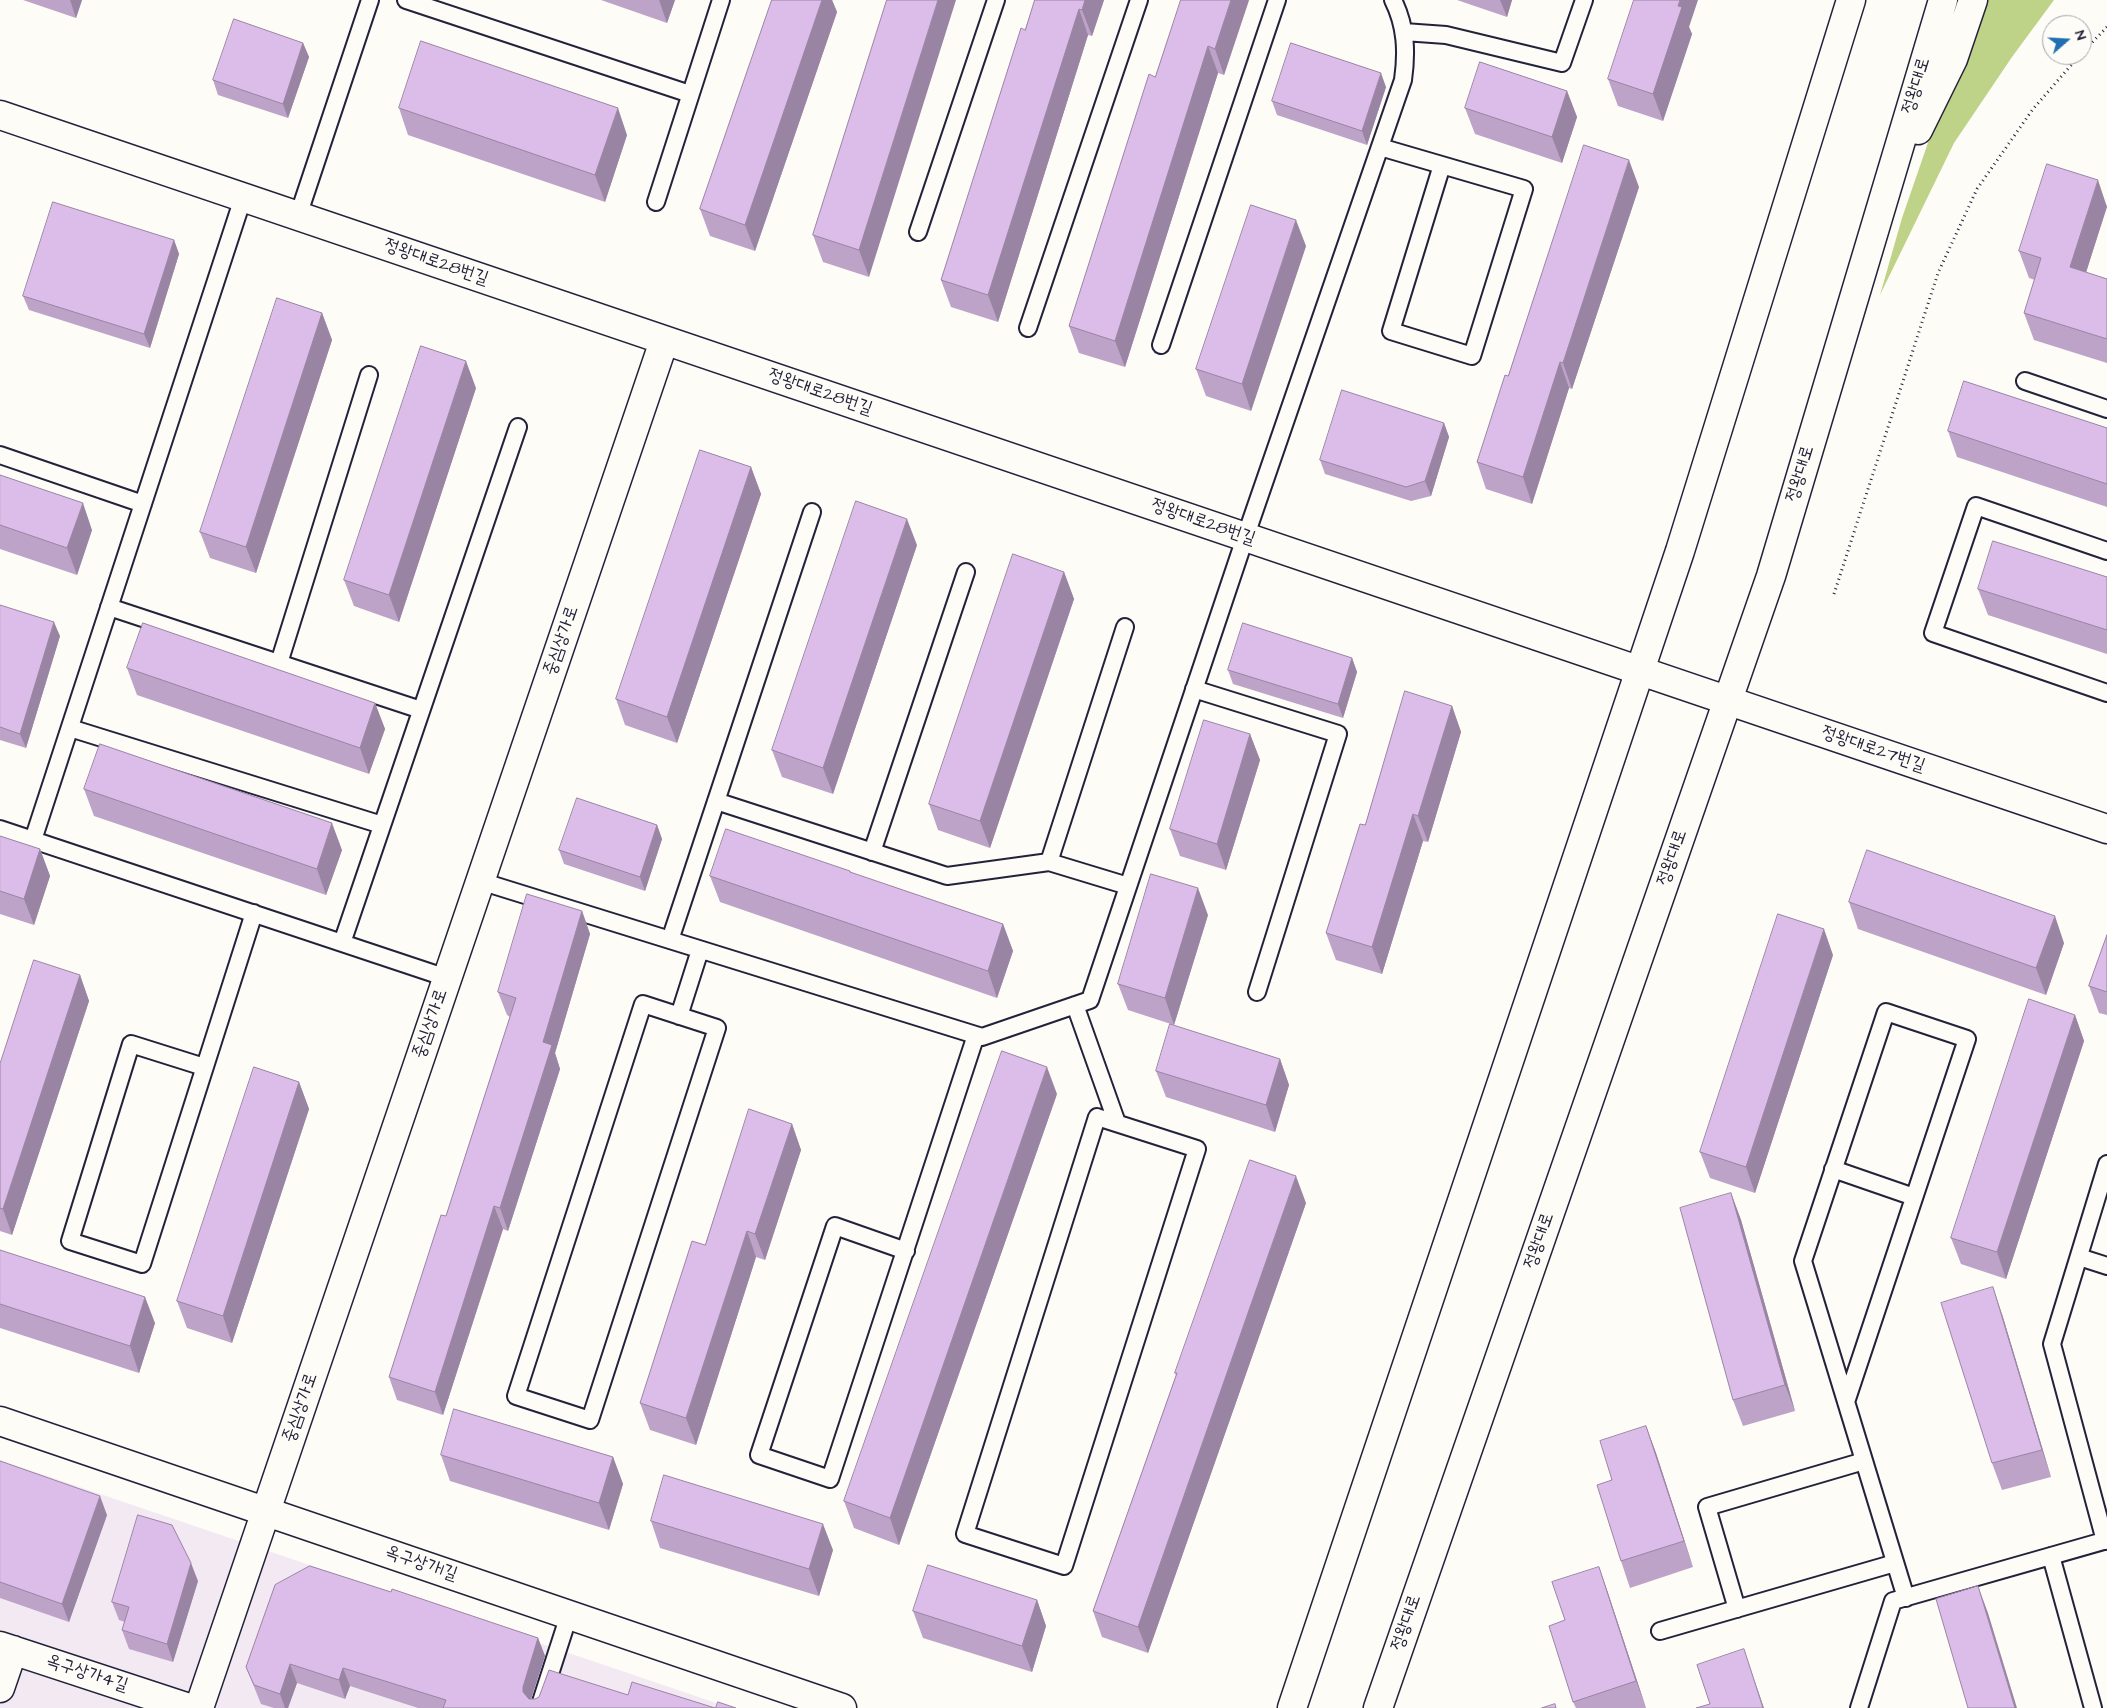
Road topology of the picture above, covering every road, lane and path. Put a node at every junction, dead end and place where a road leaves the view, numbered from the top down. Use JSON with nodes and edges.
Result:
{"nodes":[{"id":1,"x":370,"y":0,"type":"edge"},
{"id":2,"x":406,"y":0,"type":"edge"},
{"id":3,"x":721,"y":0,"type":"edge"},
{"id":4,"x":996,"y":0,"type":"edge"},
{"id":5,"x":1139,"y":0,"type":"edge"},
{"id":6,"x":1277,"y":0,"type":"edge"},
{"id":7,"x":1584,"y":0,"type":"edge"},
{"id":8,"x":1851,"y":0,"type":"edge"},
{"id":9,"x":1943,"y":0,"type":"edge"},
{"id":10,"x":1973,"y":0,"type":"edge"},
{"id":11,"x":1399,"y":4,"type":"edge"},
{"id":12,"x":2107,"y":27,"type":"edge"},
{"id":13,"x":1404,"y":32,"type":"junction"},
{"id":14,"x":2092,"y":43,"type":"edge"},
{"id":15,"x":2071,"y":65,"type":"edge"},
{"id":16,"x":690,"y":94,"type":"junction"},
{"id":17,"x":0,"y":116,"type":"edge"},
{"id":18,"x":1380,"y":147,"type":"junction"},
{"id":19,"x":1442,"y":165,"type":"junction"},
{"id":20,"x":1884,"y":196,"type":"junction"},
{"id":21,"x":242,"y":198,"type":"junction"},
{"id":22,"x":656,"y":202,"type":"dead end"},
{"id":23,"x":298,"y":216,"type":"junction"},
{"id":24,"x":918,"y":232,"type":"dead end"},
{"id":25,"x":1028,"y":328,"type":"dead end"},
{"id":26,"x":664,"y":341,"type":"junction"},
{"id":27,"x":1161,"y":345,"type":"dead end"},
{"id":28,"x":369,"y":375,"type":"dead end"},
{"id":29,"x":2025,"y":381,"type":"dead end"},
{"id":30,"x":2107,"y":409,"type":"edge"},
{"id":31,"x":518,"y":427,"type":"dead end"},
{"id":32,"x":0,"y":455,"type":"edge"},
{"id":33,"x":143,"y":504,"type":"junction"},
{"id":34,"x":812,"y":512,"type":"dead end"},
{"id":35,"x":1245,"y":538,"type":"junction"},
{"id":36,"x":2107,"y":551,"type":"edge"},
{"id":37,"x":966,"y":572,"type":"dead end"},
{"id":38,"x":1834,"y":594,"type":"dead end"},
{"id":39,"x":109,"y":607,"type":"junction"},
{"id":40,"x":1125,"y":627,"type":"dead end"},
{"id":41,"x":279,"y":663,"type":"junction"},
{"id":42,"x":1640,"y":671,"type":"junction"},
{"id":43,"x":1194,"y":689,"type":"junction"},
{"id":44,"x":2107,"y":693,"type":"edge"},
{"id":45,"x":1728,"y":701,"type":"junction"},
{"id":46,"x":422,"y":710,"type":"junction"},
{"id":47,"x":70,"y":728,"type":"junction"},
{"id":48,"x":716,"y":802,"type":"junction"},
{"id":49,"x":382,"y":825,"type":"junction"},
{"id":50,"x":0,"y":829,"type":"edge"},
{"id":51,"x":2107,"y":829,"type":"edge"},
{"id":52,"x":33,"y":840,"type":"junction"},
{"id":53,"x":872,"y":852,"type":"junction"},
{"id":54,"x":1049,"y":862,"type":"junction"},
{"id":55,"x":480,"y":881,"type":"junction"},
{"id":56,"x":1128,"y":886,"type":"junction"},
{"id":57,"x":254,"y":914,"type":"junction"},
{"id":58,"x":670,"y":940,"type":"junction"},
{"id":59,"x":342,"y":943,"type":"junction"},
{"id":60,"x":700,"y":950,"type":"junction"},
{"id":61,"x":447,"y":978,"type":"junction"},
{"id":62,"x":1257,"y":992,"type":"dead end"},
{"id":63,"x":1075,"y":1005,"type":"junction"},
{"id":64,"x":679,"y":1016,"type":"junction"},
{"id":65,"x":976,"y":1035,"type":"junction"},
{"id":66,"x":204,"y":1067,"type":"junction"},
{"id":67,"x":1116,"y":1123,"type":"junction"},
{"id":68,"x":2107,"y":1164,"type":"edge"},
{"id":69,"x":1833,"y":1169,"type":"junction"},
{"id":70,"x":1914,"y":1197,"type":"junction"},
{"id":71,"x":906,"y":1251,"type":"junction"},
{"id":72,"x":2079,"y":1257,"type":"junction"},
{"id":73,"x":2107,"y":1266,"type":"edge"},
{"id":74,"x":1846,"y":1402,"type":"junction"},
{"id":75,"x":0,"y":1421,"type":"edge"},
{"id":76,"x":1864,"y":1461,"type":"junction"},
{"id":77,"x":266,"y":1512,"type":"junction"},
{"id":78,"x":2106,"y":1540,"type":"edge"},
{"id":79,"x":2051,"y":1556,"type":"junction"},
{"id":80,"x":1895,"y":1563,"type":"junction"},
{"id":81,"x":1906,"y":1598,"type":"junction"},
{"id":82,"x":1737,"y":1609,"type":"junction"},
{"id":83,"x":569,"y":1615,"type":"junction"},
{"id":84,"x":1660,"y":1631,"type":"dead end"},
{"id":85,"x":6,"y":1648,"type":"edge"},
{"id":86,"x":0,"y":1688,"type":"edge"},
{"id":87,"x":189,"y":1708,"type":"edge"},
{"id":88,"x":199,"y":1708,"type":"edge"},
{"id":89,"x":538,"y":1708,"type":"edge"},
{"id":90,"x":842,"y":1708,"type":"edge"},
{"id":91,"x":1292,"y":1708,"type":"edge"},
{"id":92,"x":1378,"y":1708,"type":"edge"},
{"id":93,"x":1860,"y":1708,"type":"edge"},
{"id":94,"x":2093,"y":1708,"type":"edge"}],
"edges":[{"from":1,"to":23,"type":"lane"},
{"from":2,"to":16,"type":"lane"},
{"from":3,"to":16,"type":"lane"},
{"from":4,"to":24,"type":"lane"},
{"from":5,"to":25,"type":"lane"},
{"from":6,"to":27,"type":"lane"},
{"from":7,"to":13,"type":"lane"},
{"from":8,"to":42,"type":"street"},
{"from":9,"to":20,"type":"street","name":"정왕대로"},
{"from":10,"to":20,"type":"street"},
{"from":11,"to":13,"type":"lane"},
{"from":12,"to":14,"type":"path"},
{"from":13,"to":18,"type":"lane"},
{"from":15,"to":38,"type":"path"},
{"from":16,"to":22,"type":"lane"},
{"from":17,"to":21,"type":"street","name":"정왕대로28번길"},
{"from":18,"to":19,"type":"lane"},
{"from":18,"to":35,"type":"lane"},
{"from":19,"to":19,"type":"lane"},
{"from":20,"to":45,"type":"street","name":"정왕대로"},
{"from":21,"to":23,"type":"street","name":"정왕대로28번길"},
{"from":21,"to":33,"type":"lane"},
{"from":23,"to":26,"type":"street","name":"정왕대로28번길"},
{"from":26,"to":35,"type":"street","name":"정왕대로28번길"},
{"from":26,"to":55,"type":"street","name":"중심상가로"},
{"from":28,"to":41,"type":"lane"},
{"from":29,"to":30,"type":"lane"},
{"from":31,"to":46,"type":"lane"},
{"from":32,"to":33,"type":"lane"},
{"from":33,"to":39,"type":"lane"},
{"from":34,"to":48,"type":"lane"},
{"from":35,"to":42,"type":"street","name":"정왕대로28번길"},
{"from":35,"to":43,"type":"lane"},
{"from":36,"to":44,"type":"lane"},
{"from":37,"to":53,"type":"lane"},
{"from":39,"to":41,"type":"lane"},
{"from":39,"to":47,"type":"lane"},
{"from":40,"to":54,"type":"lane"},
{"from":41,"to":46,"type":"lane"},
{"from":42,"to":45,"type":"street","name":"정왕대로27번길"},
{"from":42,"to":91,"type":"street"},
{"from":43,"to":56,"type":"lane"},
{"from":43,"to":62,"type":"lane"},
{"from":45,"to":51,"type":"street","name":"정왕대로27번길"},
{"from":45,"to":92,"type":"street","name":"정왕대로"},
{"from":46,"to":49,"type":"lane"},
{"from":47,"to":49,"type":"lane"},
{"from":47,"to":52,"type":"lane"},
{"from":48,"to":53,"type":"lane"},
{"from":48,"to":58,"type":"lane"},
{"from":49,"to":59,"type":"lane"},
{"from":50,"to":52,"type":"lane"},
{"from":52,"to":57,"type":"lane"},
{"from":53,"to":54,"type":"lane"},
{"from":54,"to":56,"type":"lane"},
{"from":55,"to":58,"type":"lane"},
{"from":55,"to":61,"type":"street","name":"중심상가로"},
{"from":56,"to":63,"type":"lane"},
{"from":57,"to":59,"type":"lane"},
{"from":57,"to":66,"type":"lane"},
{"from":58,"to":60,"type":"lane"},
{"from":59,"to":61,"type":"lane"},
{"from":60,"to":64,"type":"lane"},
{"from":60,"to":65,"type":"lane"},
{"from":61,"to":77,"type":"street","name":"중심상가로"},
{"from":63,"to":65,"type":"lane"},
{"from":63,"to":67,"type":"lane"},
{"from":64,"to":64,"type":"lane"},
{"from":65,"to":71,"type":"lane"},
{"from":66,"to":66,"type":"lane"},
{"from":67,"to":67,"type":"lane"},
{"from":68,"to":72,"type":"lane"},
{"from":69,"to":70,"type":"lane"},
{"from":69,"to":70,"type":"lane"},
{"from":69,"to":74,"type":"lane"},
{"from":70,"to":74,"type":"lane"},
{"from":71,"to":71,"type":"lane"},
{"from":72,"to":73,"type":"lane"},
{"from":72,"to":78,"type":"lane"},
{"from":74,"to":76,"type":"lane"},
{"from":75,"to":77,"type":"street","name":"옥구상가1길"},
{"from":76,"to":80,"type":"lane"},
{"from":76,"to":82,"type":"lane"},
{"from":77,"to":83,"type":"street","name":"옥구상가1길"},
{"from":77,"to":88,"type":"street","name":"중심상가로"},
{"from":78,"to":79,"type":"lane"},
{"from":79,"to":81,"type":"lane"},
{"from":79,"to":94,"type":"lane"},
{"from":80,"to":81,"type":"lane"},
{"from":80,"to":82,"type":"lane"},
{"from":81,"to":93,"type":"lane"},
{"from":82,"to":84,"type":"lane"},
{"from":83,"to":89,"type":"lane"},
{"from":83,"to":90,"type":"street","name":"옥구상가1길"},
{"from":85,"to":86,"type":"street","name":"옥구상가4길"},
{"from":85,"to":87,"type":"street","name":"옥구상가4길"}]}
